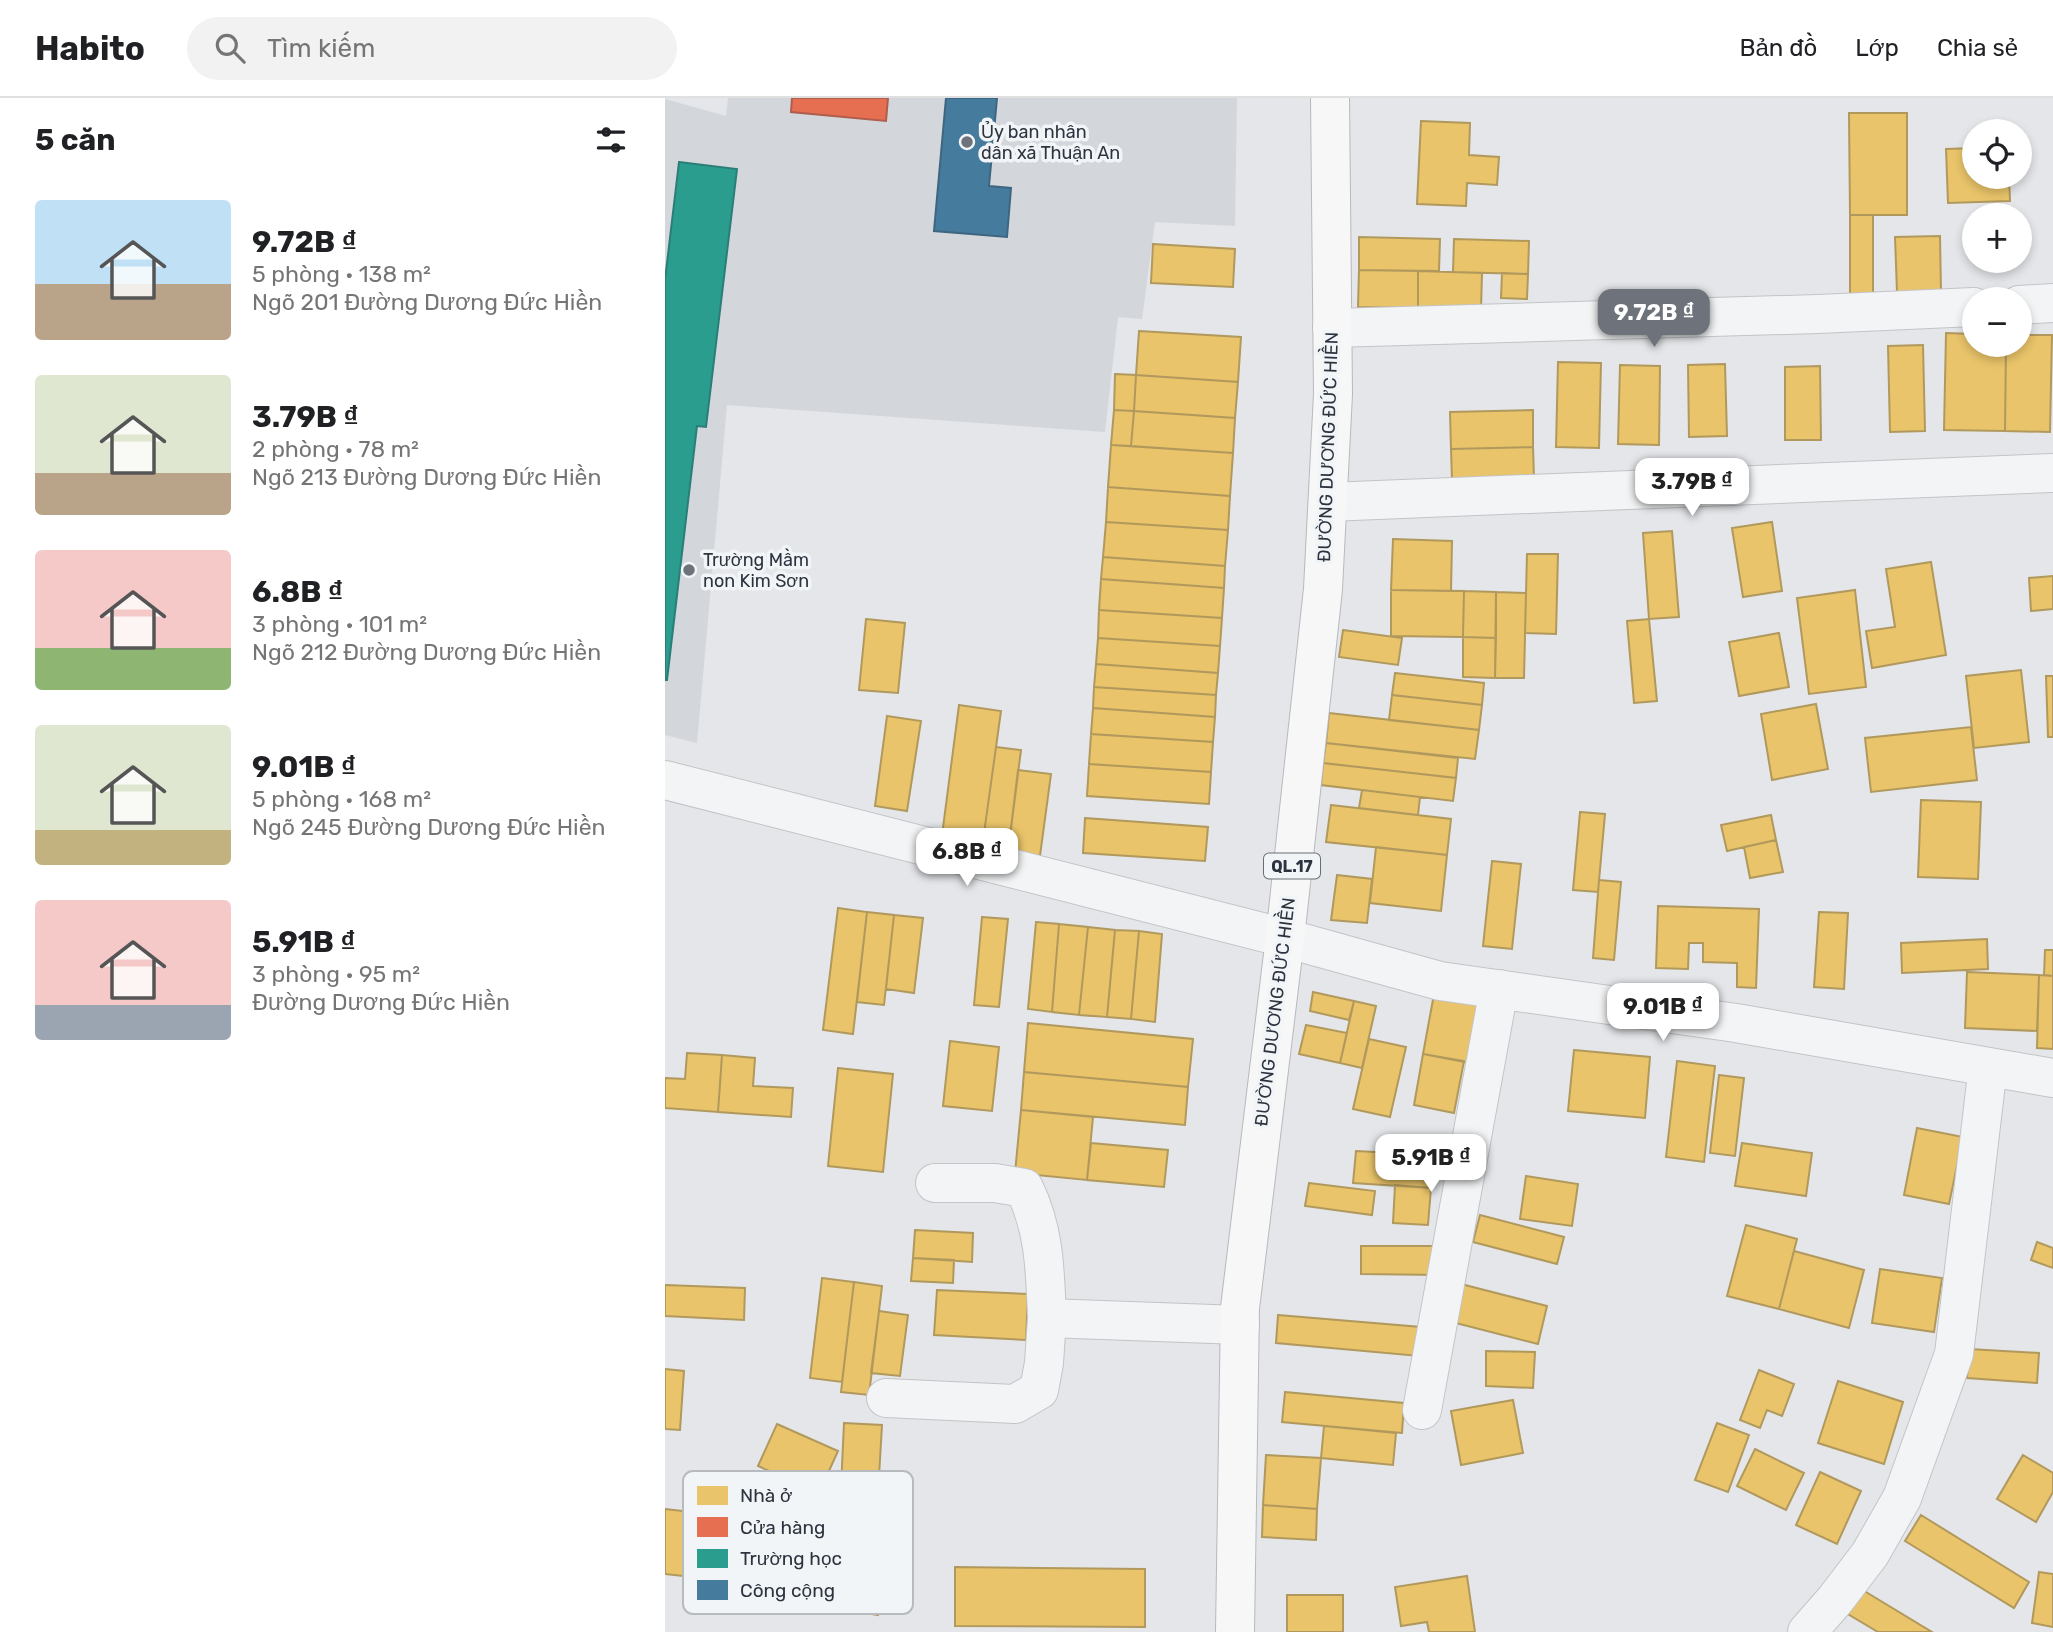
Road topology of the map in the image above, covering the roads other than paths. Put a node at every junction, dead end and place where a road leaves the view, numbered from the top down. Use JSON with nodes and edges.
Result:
{"nodes":[{"id":1,"x":1330,"y":98,"type":"edge"},
{"id":2,"x":2053,"y":303,"type":"edge"},
{"id":3,"x":2032,"y":304,"type":"edge"},
{"id":4,"x":1962,"y":308,"type":"edge"},
{"id":5,"x":1332,"y":328,"type":"junction"},
{"id":6,"x":2053,"y":473,"type":"edge"},
{"id":7,"x":1328,"y":502,"type":"junction"},
{"id":8,"x":665,"y":780,"type":"edge"},
{"id":9,"x":1285,"y":938,"type":"junction"},
{"id":10,"x":1499,"y":989,"type":"junction"},
{"id":11,"x":1984,"y":1067,"type":"junction"},
{"id":12,"x":2053,"y":1078,"type":"edge"},
{"id":13,"x":935,"y":1183,"type":"dead end"},
{"id":14,"x":1047,"y":1318,"type":"junction"},
{"id":15,"x":1240,"y":1325,"type":"junction"},
{"id":16,"x":886,"y":1398,"type":"dead end"},
{"id":17,"x":1422,"y":1410,"type":"dead end"},
{"id":18,"x":1235,"y":1632,"type":"edge"},
{"id":19,"x":1807,"y":1632,"type":"edge"}],
"edges":[{"from":1,"to":5,"type":"highway","name":"ĐƯỜNG DƯƠNG ĐỨC HIỀN","number":"QL.17"},
{"from":2,"to":3,"type":"street"},
{"from":4,"to":5,"type":"street"},
{"from":5,"to":7,"type":"highway","name":"ĐƯỜNG DƯƠNG ĐỨC HIỀN","number":"QL.17"},
{"from":6,"to":7,"type":"street"},
{"from":7,"to":9,"type":"highway","name":"ĐƯỜNG DƯƠNG ĐỨC HIỀN","number":"QL.17"},
{"from":8,"to":9,"type":"street"},
{"from":9,"to":10,"type":"street"},
{"from":9,"to":15,"type":"highway","name":"ĐƯỜNG DƯƠNG ĐỨC HIỀN","number":"QL.17"},
{"from":10,"to":11,"type":"street"},
{"from":10,"to":17,"type":"street"},
{"from":11,"to":12,"type":"street"},
{"from":11,"to":19,"type":"street"},
{"from":13,"to":14,"type":"street"},
{"from":14,"to":15,"type":"street"},
{"from":14,"to":16,"type":"street"},
{"from":15,"to":18,"type":"highway","name":"ĐƯỜNG DƯƠNG ĐỨC HIỀN","number":"QL.17"}]}
